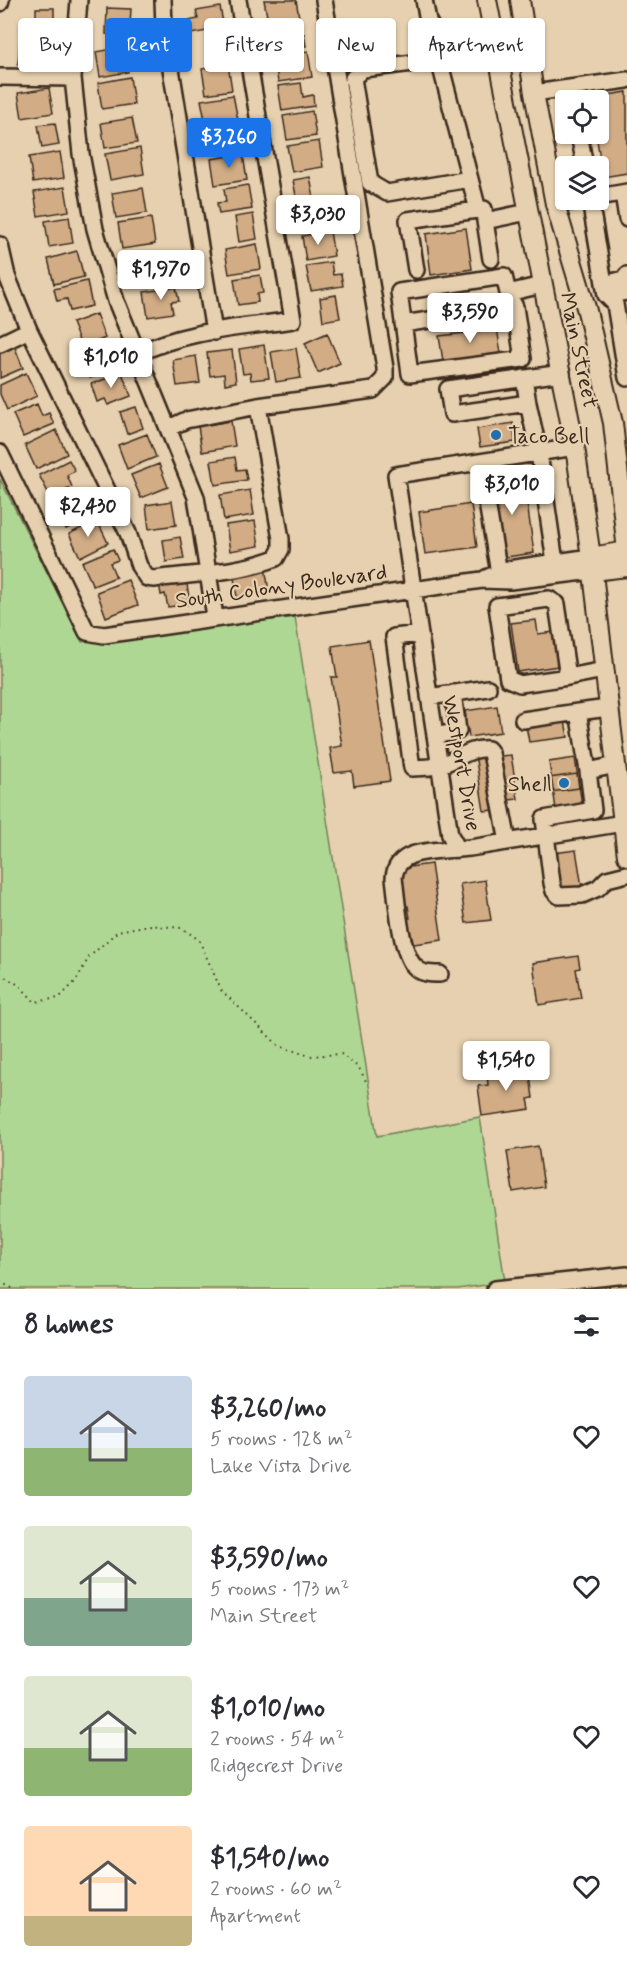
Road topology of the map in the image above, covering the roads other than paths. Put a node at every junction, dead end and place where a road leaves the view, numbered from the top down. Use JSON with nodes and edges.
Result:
{"nodes":[{"id":1,"x":79,"y":0,"type":"edge"},
{"id":2,"x":163,"y":0,"type":"edge"},
{"id":3,"x":238,"y":0,"type":"edge"},
{"id":4,"x":324,"y":0,"type":"edge"},
{"id":5,"x":424,"y":0,"type":"edge"},
{"id":6,"x":487,"y":0,"type":"edge"},
{"id":7,"x":520,"y":0,"type":"edge"},
{"id":8,"x":427,"y":18,"type":"edge"},
{"id":9,"x":408,"y":64,"type":"edge"},
{"id":10,"x":442,"y":72,"type":"edge"},
{"id":11,"x":0,"y":77,"type":"edge"},
{"id":12,"x":73,"y":78,"type":"junction"},
{"id":13,"x":627,"y":80,"type":"edge"},
{"id":14,"x":588,"y":90,"type":"edge"},
{"id":15,"x":534,"y":93,"type":"junction"},
{"id":16,"x":555,"y":94,"type":"edge"},
{"id":17,"x":470,"y":179,"type":"junction"},
{"id":18,"x":625,"y":193,"type":"edge"},
{"id":19,"x":609,"y":195,"type":"edge"},
{"id":20,"x":555,"y":204,"type":"joint"},
{"id":21,"x":557,"y":210,"type":"edge"},
{"id":22,"x":592,"y":210,"type":"edge"},
{"id":23,"x":528,"y":212,"type":"junction"},
{"id":24,"x":482,"y":215,"type":"junction"},
{"id":25,"x":627,"y":219,"type":"edge"},
{"id":26,"x":0,"y":245,"type":"edge"},
{"id":27,"x":491,"y":259,"type":"dead end"},
{"id":28,"x":416,"y":270,"type":"dead end"},
{"id":29,"x":627,"y":275,"type":"edge"},
{"id":30,"x":542,"y":285,"type":"junction"},
{"id":31,"x":606,"y":290,"type":"junction"},
{"id":32,"x":627,"y":292,"type":"edge"},
{"id":33,"x":508,"y":293,"type":"junction"},
{"id":34,"x":515,"y":307,"type":"junction"},
{"id":35,"x":403,"y":324,"type":"junction"},
{"id":36,"x":623,"y":326,"type":"edge"},
{"id":37,"x":29,"y":330,"type":"junction"},
{"id":38,"x":214,"y":332,"type":"junction"},
{"id":39,"x":0,"y":344,"type":"edge"},
{"id":40,"x":138,"y":354,"type":"junction"},
{"id":41,"x":625,"y":356,"type":"edge"},
{"id":42,"x":523,"y":359,"type":"junction"},
{"id":43,"x":562,"y":373,"type":"junction"},
{"id":44,"x":526,"y":378,"type":"junction"},
{"id":45,"x":627,"y":378,"type":"edge"},
{"id":46,"x":528,"y":403,"type":"junction"},
{"id":47,"x":258,"y":406,"type":"junction"},
{"id":48,"x":620,"y":422,"type":"edge"},
{"id":49,"x":169,"y":428,"type":"junction"},
{"id":50,"x":575,"y":447,"type":"junction"},
{"id":51,"x":0,"y":453,"type":"edge"},
{"id":52,"x":539,"y":453,"type":"junction"},
{"id":53,"x":480,"y":462,"type":"junction"},
{"id":54,"x":627,"y":551,"type":"edge"},
{"id":55,"x":555,"y":562,"type":"junction"},
{"id":56,"x":592,"y":564,"type":"junction"},
{"id":57,"x":627,"y":567,"type":"edge"},
{"id":58,"x":208,"y":572,"type":"junction"},
{"id":59,"x":492,"y":578,"type":"junction"},
{"id":60,"x":413,"y":590,"type":"junction"},
{"id":61,"x":497,"y":606,"type":"junction"},
{"id":62,"x":215,"y":618,"type":"junction"},
{"id":63,"x":420,"y":634,"type":"junction"},
{"id":64,"x":604,"y":670,"type":"junction"},
{"id":65,"x":568,"y":677,"type":"junction"},
{"id":66,"x":488,"y":688,"type":"dead end"},
{"id":67,"x":453,"y":693,"type":"junction"},
{"id":68,"x":429,"y":697,"type":"junction"},
{"id":69,"x":608,"y":708,"type":"junction"},
{"id":70,"x":578,"y":712,"type":"junction"},
{"id":71,"x":523,"y":720,"type":"dead end"},
{"id":72,"x":435,"y":736,"type":"junction"},
{"id":73,"x":616,"y":765,"type":"junction"},
{"id":74,"x":439,"y":766,"type":"junction"},
{"id":75,"x":588,"y":771,"type":"junction"},
{"id":76,"x":623,"y":823,"type":"junction"},
{"id":77,"x":546,"y":836,"type":"junction"},
{"id":78,"x":508,"y":842,"type":"junction"},
{"id":79,"x":458,"y":849,"type":"junction"},
{"id":80,"x":627,"y":856,"type":"edge"},
{"id":81,"x":627,"y":874,"type":"edge"},
{"id":82,"x":440,"y":974,"type":"dead end"},
{"id":83,"x":627,"y":1275,"type":"edge"},
{"id":84,"x":495,"y":1289,"type":"edge"}],
"edges":[{"from":1,"to":12,"type":"street"},
{"from":2,"to":38,"type":"street"},
{"from":3,"to":38,"type":"street"},
{"from":4,"to":47,"type":"street"},
{"from":5,"to":8,"type":"street"},
{"from":6,"to":23,"type":"main road","name":"Main Street"},
{"from":7,"to":15,"type":"main road","name":"Main Street"},
{"from":9,"to":17,"type":"street"},
{"from":10,"to":17,"type":"street"},
{"from":11,"to":12,"type":"street"},
{"from":12,"to":40,"type":"street"},
{"from":13,"to":14,"type":"street"},
{"from":15,"to":16,"type":"street"},
{"from":15,"to":20,"type":"main road","name":"Main Street"},
{"from":17,"to":24,"type":"street"},
{"from":18,"to":19,"type":"street"},
{"from":18,"to":25,"type":"street"},
{"from":20,"to":23,"type":"main road"},
{"from":21,"to":48,"type":"main road","name":"Main Street"},
{"from":22,"to":31,"type":"street"},
{"from":23,"to":24,"type":"street"},
{"from":23,"to":30,"type":"main road","name":"Main Street"},
{"from":24,"to":27,"type":"street"},
{"from":24,"to":28,"type":"street"},
{"from":26,"to":37,"type":"street"},
{"from":29,"to":31,"type":"street"},
{"from":30,"to":33,"type":"street"},
{"from":30,"to":43,"type":"main road","name":"Main Street"},
{"from":31,"to":32,"type":"street"},
{"from":31,"to":36,"type":"street"},
{"from":33,"to":34,"type":"street"},
{"from":33,"to":35,"type":"street"},
{"from":34,"to":35,"type":"street"},
{"from":34,"to":42,"type":"street"},
{"from":35,"to":42,"type":"street"},
{"from":36,"to":41,"type":"street"},
{"from":37,"to":39,"type":"street"},
{"from":37,"to":58,"type":"street"},
{"from":38,"to":40,"type":"street"},
{"from":40,"to":49,"type":"street"},
{"from":41,"to":45,"type":"street"},
{"from":42,"to":44,"type":"street"},
{"from":43,"to":44,"type":"street"},
{"from":43,"to":50,"type":"main road","name":"Main Street"},
{"from":44,"to":46,"type":"street"},
{"from":44,"to":46,"type":"street"},
{"from":46,"to":52,"type":"street"},
{"from":47,"to":49,"type":"street"},
{"from":47,"to":58,"type":"street"},
{"from":48,"to":54,"type":"main road","name":"Main Street"},
{"from":49,"to":58,"type":"street"},
{"from":50,"to":52,"type":"street"},
{"from":50,"to":56,"type":"main road","name":"Main Street"},
{"from":51,"to":62,"type":"street","name":"South Colony Boulevard"},
{"from":52,"to":53,"type":"street"},
{"from":52,"to":55,"type":"street"},
{"from":53,"to":59,"type":"street"},
{"from":53,"to":60,"type":"street","name":"Westport Drive"},
{"from":54,"to":56,"type":"main road","name":"South Colony Boulevard"},
{"from":55,"to":56,"type":"street","name":"South Colony Boulevard"},
{"from":55,"to":59,"type":"street","name":"South Colony Boulevard"},
{"from":56,"to":57,"type":"main road","name":"South Colony Boulevard"},
{"from":56,"to":59,"type":"street","name":"South Colony Boulevard"},
{"from":56,"to":64,"type":"main road","name":"Main Street"},
{"from":58,"to":62,"type":"street"},
{"from":59,"to":60,"type":"street","name":"South Colony Boulevard"},
{"from":59,"to":61,"type":"street"},
{"from":60,"to":62,"type":"street","name":"South Colony Boulevard"},
{"from":60,"to":63,"type":"street","name":"Westport Drive"},
{"from":61,"to":65,"type":"street"},
{"from":61,"to":65,"type":"street"},
{"from":63,"to":68,"type":"street","name":"Westport Drive"},
{"from":63,"to":74,"type":"street"},
{"from":64,"to":65,"type":"street"},
{"from":64,"to":69,"type":"main road","name":"Main Street"},
{"from":66,"to":67,"type":"street"},
{"from":67,"to":68,"type":"street"},
{"from":67,"to":72,"type":"street"},
{"from":68,"to":72,"type":"street","name":"Westport Drive"},
{"from":69,"to":70,"type":"street"},
{"from":69,"to":73,"type":"main road","name":"Main Street"},
{"from":70,"to":71,"type":"street"},
{"from":70,"to":75,"type":"street"},
{"from":72,"to":74,"type":"street","name":"Westport Drive"},
{"from":73,"to":75,"type":"street"},
{"from":73,"to":76,"type":"main road","name":"Main Street"},
{"from":74,"to":78,"type":"street"},
{"from":74,"to":79,"type":"street","name":"Westport Drive"},
{"from":75,"to":77,"type":"street"},
{"from":76,"to":77,"type":"street","name":"Westport Drive"},
{"from":76,"to":80,"type":"main road","name":"Main Street"},
{"from":77,"to":78,"type":"street","name":"Westport Drive"},
{"from":77,"to":81,"type":"street"},
{"from":78,"to":79,"type":"street","name":"Westport Drive"},
{"from":79,"to":82,"type":"street"},
{"from":83,"to":84,"type":"street"}]}
